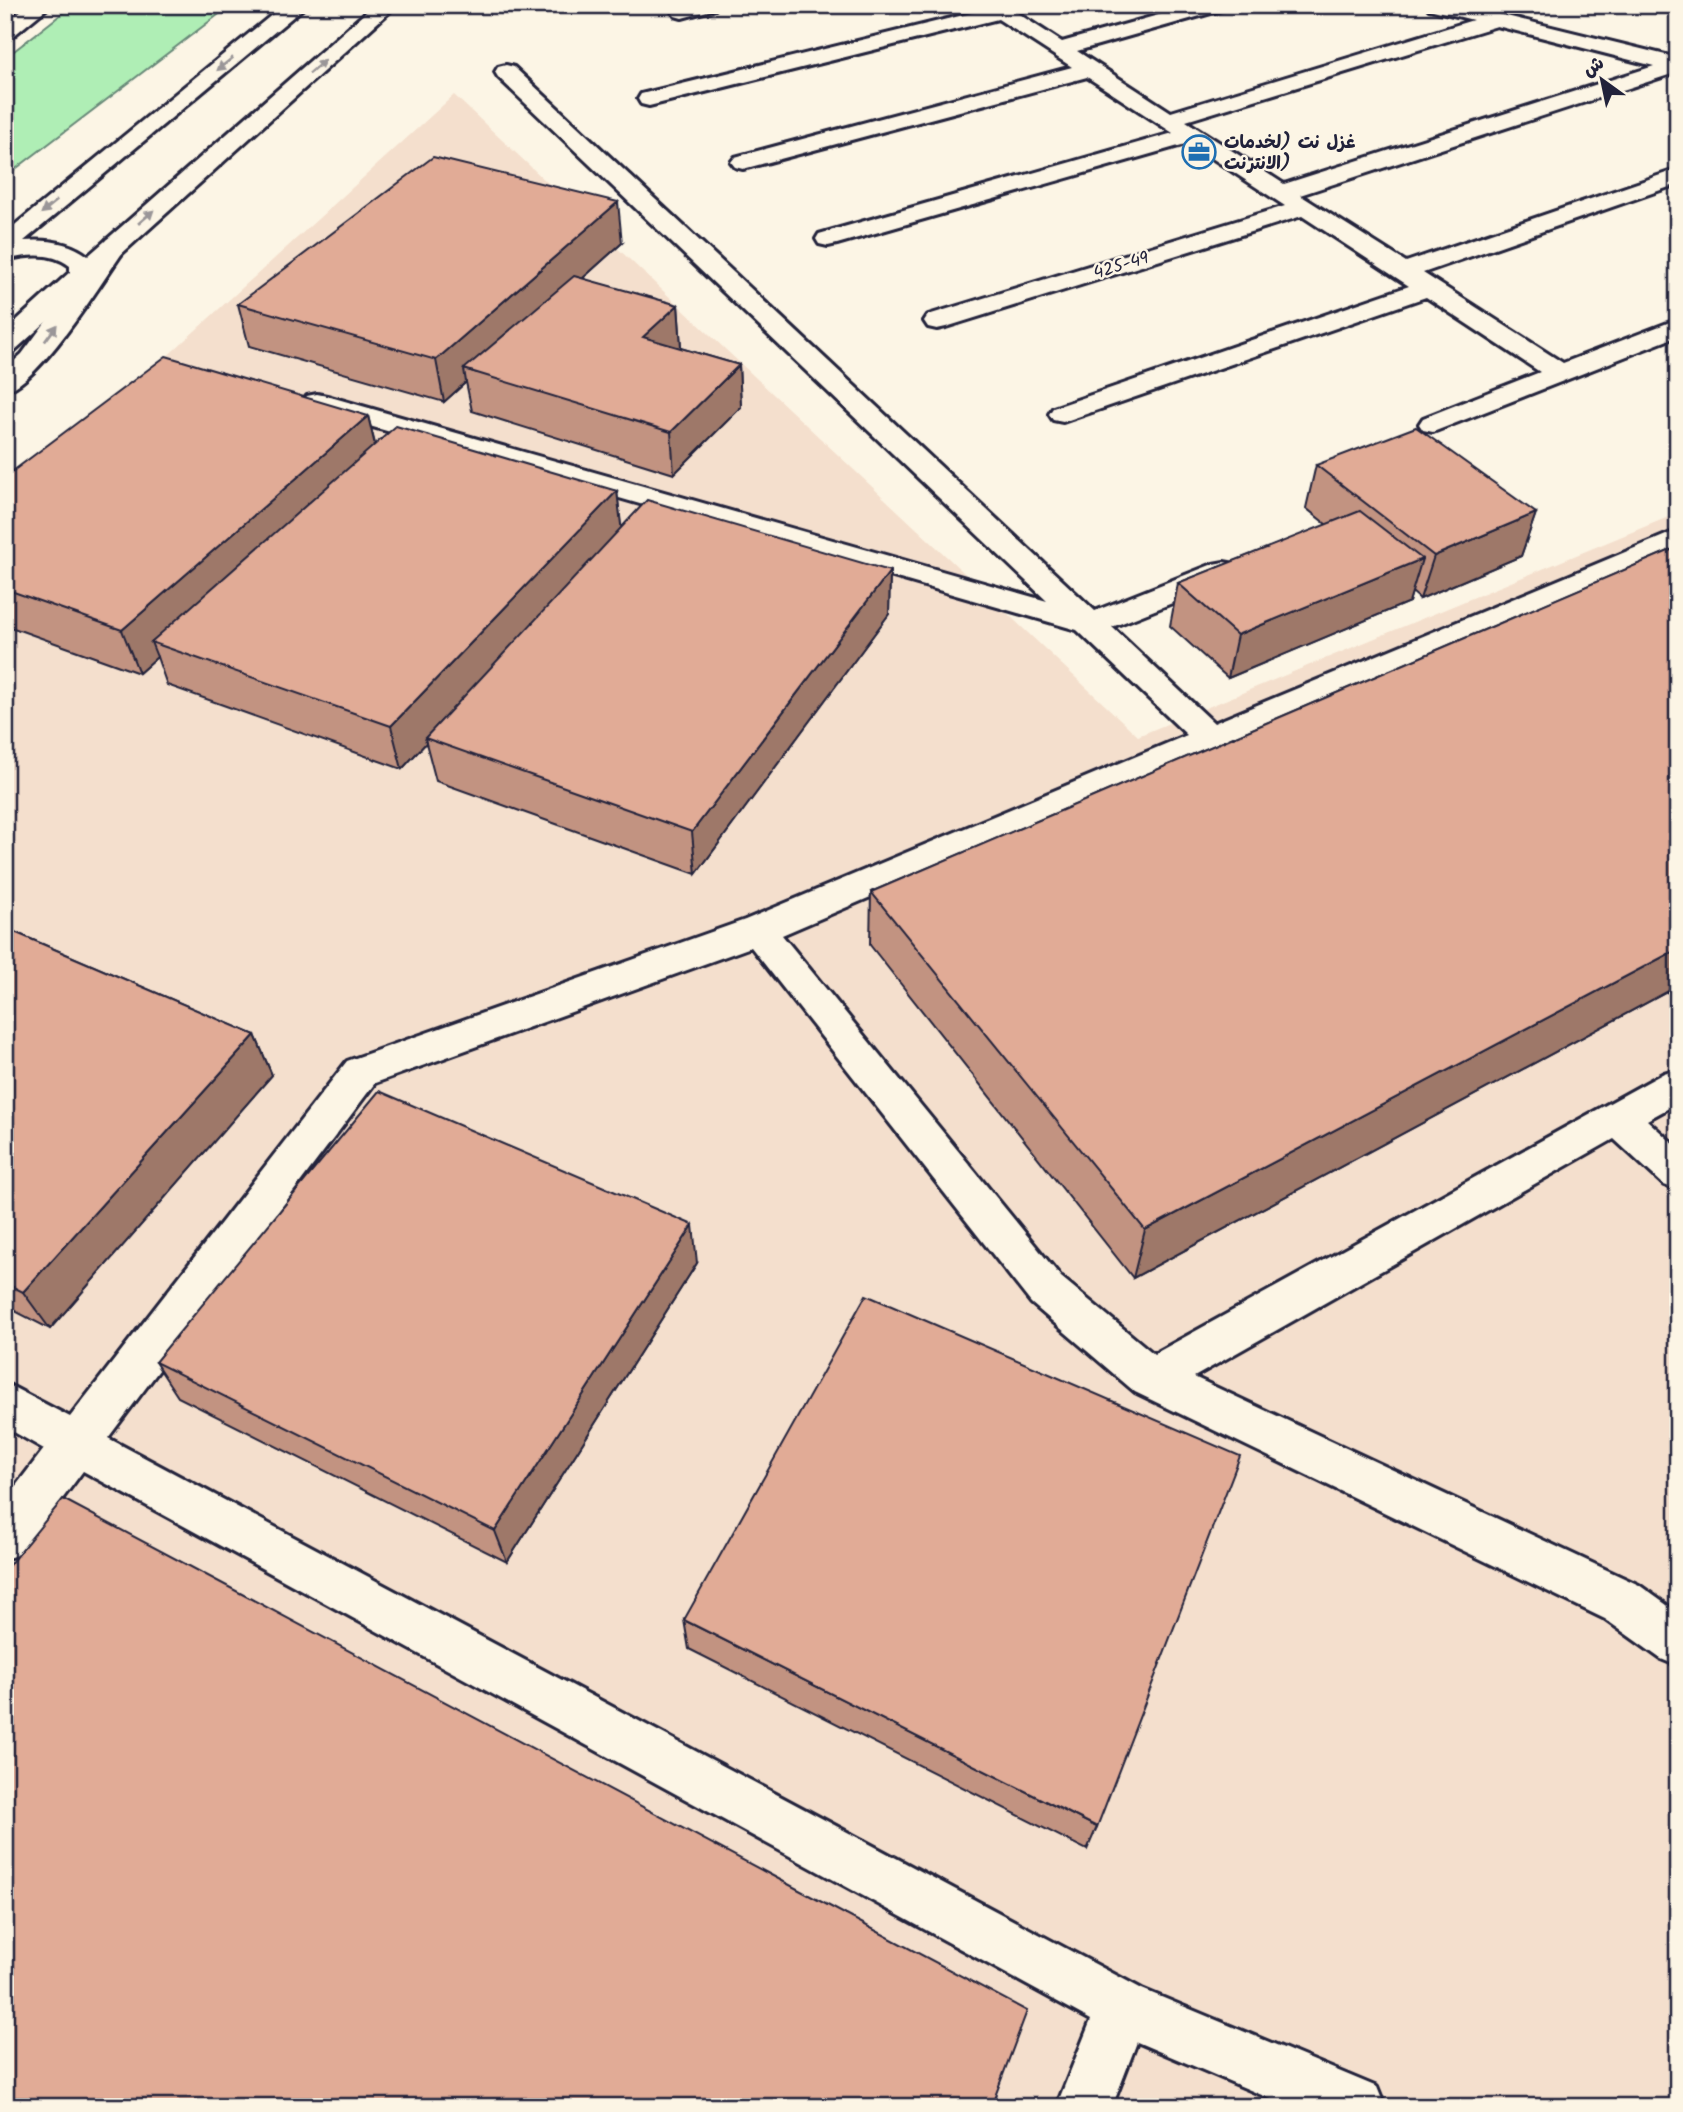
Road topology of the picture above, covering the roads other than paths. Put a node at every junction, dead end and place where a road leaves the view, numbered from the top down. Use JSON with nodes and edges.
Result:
{"nodes":[{"id":1,"x":41,"y":5,"type":"edge"},
{"id":2,"x":297,"y":5,"type":"edge"},
{"id":3,"x":387,"y":5,"type":"edge"},
{"id":4,"x":708,"y":5,"type":"edge"},
{"id":5,"x":1218,"y":5,"type":"edge"},
{"id":6,"x":1436,"y":5,"type":"edge"},
{"id":7,"x":996,"y":9,"type":"edge"},
{"id":8,"x":682,"y":12,"type":"dead end"},
{"id":9,"x":1496,"y":20,"type":"junction"},
{"id":10,"x":5,"y":33,"type":"edge"},
{"id":11,"x":1060,"y":50,"type":"junction"},
{"id":12,"x":1678,"y":65,"type":"edge"},
{"id":13,"x":1090,"y":69,"type":"junction"},
{"id":14,"x":506,"y":72,"type":"dead end"},
{"id":15,"x":649,"y":99,"type":"dead end"},
{"id":16,"x":1167,"y":120,"type":"junction"},
{"id":17,"x":1191,"y":135,"type":"junction"},
{"id":18,"x":744,"y":162,"type":"dead end"},
{"id":19,"x":1678,"y":176,"type":"edge"},
{"id":20,"x":1281,"y":192,"type":"junction"},
{"id":21,"x":1304,"y":208,"type":"junction"},
{"id":22,"x":828,"y":239,"type":"dead end"},
{"id":23,"x":116,"y":244,"type":"junction"},
{"id":24,"x":5,"y":247,"type":"edge"},
{"id":25,"x":5,"y":253,"type":"edge"},
{"id":26,"x":1402,"y":272,"type":"junction"},
{"id":27,"x":83,"y":273,"type":"junction"},
{"id":28,"x":1428,"y":288,"type":"junction"},
{"id":29,"x":937,"y":321,"type":"dead end"},
{"id":30,"x":1678,"y":327,"type":"edge"},
{"id":31,"x":5,"y":345,"type":"edge"},
{"id":32,"x":1560,"y":373,"type":"junction"},
{"id":33,"x":5,"y":383,"type":"edge"},
{"id":34,"x":285,"y":393,"type":"edge"},
{"id":35,"x":1063,"y":414,"type":"dead end"},
{"id":36,"x":1433,"y":424,"type":"dead end"},
{"id":37,"x":1678,"y":539,"type":"edge"},
{"id":38,"x":1254,"y":558,"type":"edge"},
{"id":39,"x":1092,"y":624,"type":"junction"},
{"id":40,"x":1209,"y":737,"type":"junction"},
{"id":41,"x":758,"y":930,"type":"junction"},
{"id":42,"x":1678,"y":1084,"type":"edge"},
{"id":43,"x":1618,"y":1118,"type":"junction"},
{"id":44,"x":1678,"y":1172,"type":"edge"},
{"id":45,"x":1151,"y":1378,"type":"junction"},
{"id":46,"x":5,"y":1403,"type":"edge"},
{"id":47,"x":78,"y":1445,"type":"junction"},
{"id":48,"x":5,"y":1537,"type":"edge"},
{"id":49,"x":1678,"y":1642,"type":"edge"},
{"id":50,"x":1123,"y":2008,"type":"junction"},
{"id":51,"x":1084,"y":2107,"type":"edge"},
{"id":52,"x":1357,"y":2107,"type":"edge"}],
"edges":[{"from":1,"to":10,"type":"main road"},
{"from":2,"to":24,"type":"main road","one_way":true},
{"from":23,"to":3,"type":"main road","one_way":true},
{"from":4,"to":8,"type":"main road"},
{"from":5,"to":11,"type":"main road"},
{"from":6,"to":9,"type":"main road"},
{"from":7,"to":11,"type":"main road"},
{"from":7,"to":15,"type":"main road"},
{"from":9,"to":12,"type":"main road"},
{"from":9,"to":16,"type":"main road"},
{"from":11,"to":13,"type":"main road"},
{"from":12,"to":20,"type":"main road"},
{"from":13,"to":16,"type":"main road"},
{"from":13,"to":18,"type":"main road"},
{"from":14,"to":39,"type":"main road"},
{"from":16,"to":17,"type":"main road"},
{"from":17,"to":20,"type":"main road"},
{"from":17,"to":22,"type":"main road"},
{"from":19,"to":26,"type":"main road"},
{"from":20,"to":21,"type":"main road"},
{"from":21,"to":26,"type":"main road"},
{"from":21,"to":29,"type":"main road","name":"425-49"},
{"from":23,"to":27,"type":"main road"},
{"from":33,"to":23,"type":"main road","one_way":true},
{"from":25,"to":27,"type":"main road"},
{"from":26,"to":28,"type":"main road"},
{"from":27,"to":31,"type":"main road"},
{"from":28,"to":32,"type":"main road"},
{"from":28,"to":35,"type":"main road"},
{"from":30,"to":32,"type":"main road"},
{"from":32,"to":36,"type":"main road"},
{"from":34,"to":39,"type":"main road"},
{"from":37,"to":40,"type":"main road"},
{"from":38,"to":39,"type":"main road"},
{"from":39,"to":40,"type":"main road"},
{"from":40,"to":41,"type":"main road"},
{"from":41,"to":45,"type":"main road"},
{"from":41,"to":47,"type":"main road"},
{"from":42,"to":43,"type":"main road"},
{"from":43,"to":44,"type":"main road"},
{"from":43,"to":45,"type":"main road"},
{"from":45,"to":49,"type":"main road"},
{"from":46,"to":47,"type":"main road"},
{"from":47,"to":48,"type":"main road"},
{"from":47,"to":50,"type":"main road"},
{"from":50,"to":51,"type":"main road"},
{"from":50,"to":52,"type":"main road"}]}
